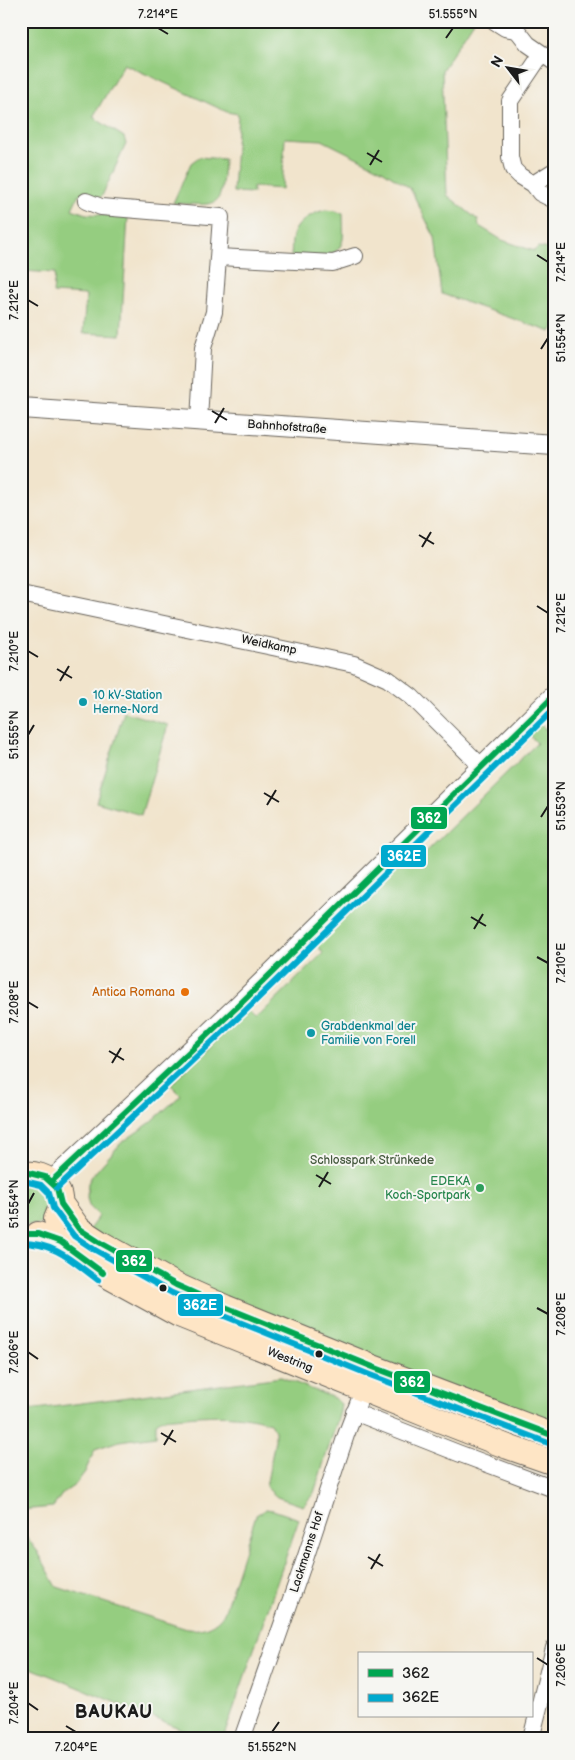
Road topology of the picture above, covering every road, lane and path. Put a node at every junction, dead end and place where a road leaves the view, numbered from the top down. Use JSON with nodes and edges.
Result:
{"nodes":[{"id":1,"x":494,"y":21,"type":"edge"},
{"id":2,"x":518,"y":26,"type":"edge"},
{"id":3,"x":548,"y":58,"type":"edge"},
{"id":4,"x":554,"y":171,"type":"edge"},
{"id":5,"x":533,"y":184,"type":"junction"},
{"id":6,"x":554,"y":200,"type":"edge"},
{"id":7,"x":86,"y":201,"type":"dead end"},
{"id":8,"x":355,"y":256,"type":"dead end"},
{"id":9,"x":218,"y":257,"type":"junction"},
{"id":10,"x":21,"y":408,"type":"edge"},
{"id":11,"x":199,"y":421,"type":"junction"},
{"id":12,"x":554,"y":445,"type":"edge"},
{"id":13,"x":21,"y":594,"type":"edge"},
{"id":14,"x":554,"y":696,"type":"edge"},
{"id":15,"x":482,"y":767,"type":"junction"},
{"id":16,"x":21,"y":1174,"type":"edge"},
{"id":17,"x":51,"y":1182,"type":"junction"},
{"id":18,"x":61,"y":1204,"type":"junction"},
{"id":19,"x":30,"y":1234,"type":"edge"},
{"id":20,"x":373,"y":1366,"type":"junction"},
{"id":21,"x":363,"y":1390,"type":"junction"},
{"id":22,"x":354,"y":1412,"type":"junction"},
{"id":23,"x":554,"y":1436,"type":"edge"},
{"id":24,"x":554,"y":1463,"type":"edge"},
{"id":25,"x":554,"y":1489,"type":"edge"},
{"id":26,"x":554,"y":1648,"type":"edge"},
{"id":27,"x":242,"y":1739,"type":"edge"},
{"id":28,"x":531,"y":1739,"type":"edge"}],
"edges":[{"from":1,"to":2,"type":"street"},
{"from":2,"to":3,"type":"street"},
{"from":3,"to":5,"type":"street"},
{"from":4,"to":5,"type":"street"},
{"from":5,"to":6,"type":"street"},
{"from":7,"to":9,"type":"street"},
{"from":8,"to":9,"type":"street"},
{"from":9,"to":11,"type":"street"},
{"from":10,"to":11,"type":"street","name":"Bahnhofstraße"},
{"from":11,"to":12,"type":"street","name":"Bahnhofstraße"},
{"from":13,"to":15,"type":"street","name":"Weidkamp"},
{"from":14,"to":15,"type":"street"},
{"from":15,"to":17,"type":"street"},
{"from":16,"to":17,"type":"main road"},
{"from":17,"to":18,"type":"main road","name":"Westring"},
{"from":18,"to":19,"type":"main road"},
{"from":18,"to":20,"type":"main road","name":"Westring"},
{"from":19,"to":21,"type":"main road","name":"Westring"},
{"from":20,"to":21,"type":"street","name":"Lackmanns Hof"},
{"from":20,"to":23,"type":"main road","name":"Westring"},
{"from":21,"to":22,"type":"street","name":"Lackmanns Hof"},
{"from":21,"to":24,"type":"main road","name":"Westring"},
{"from":22,"to":25,"type":"street"},
{"from":22,"to":27,"type":"street","name":"Lackmanns Hof"},
{"from":26,"to":28,"type":"street"}]}
